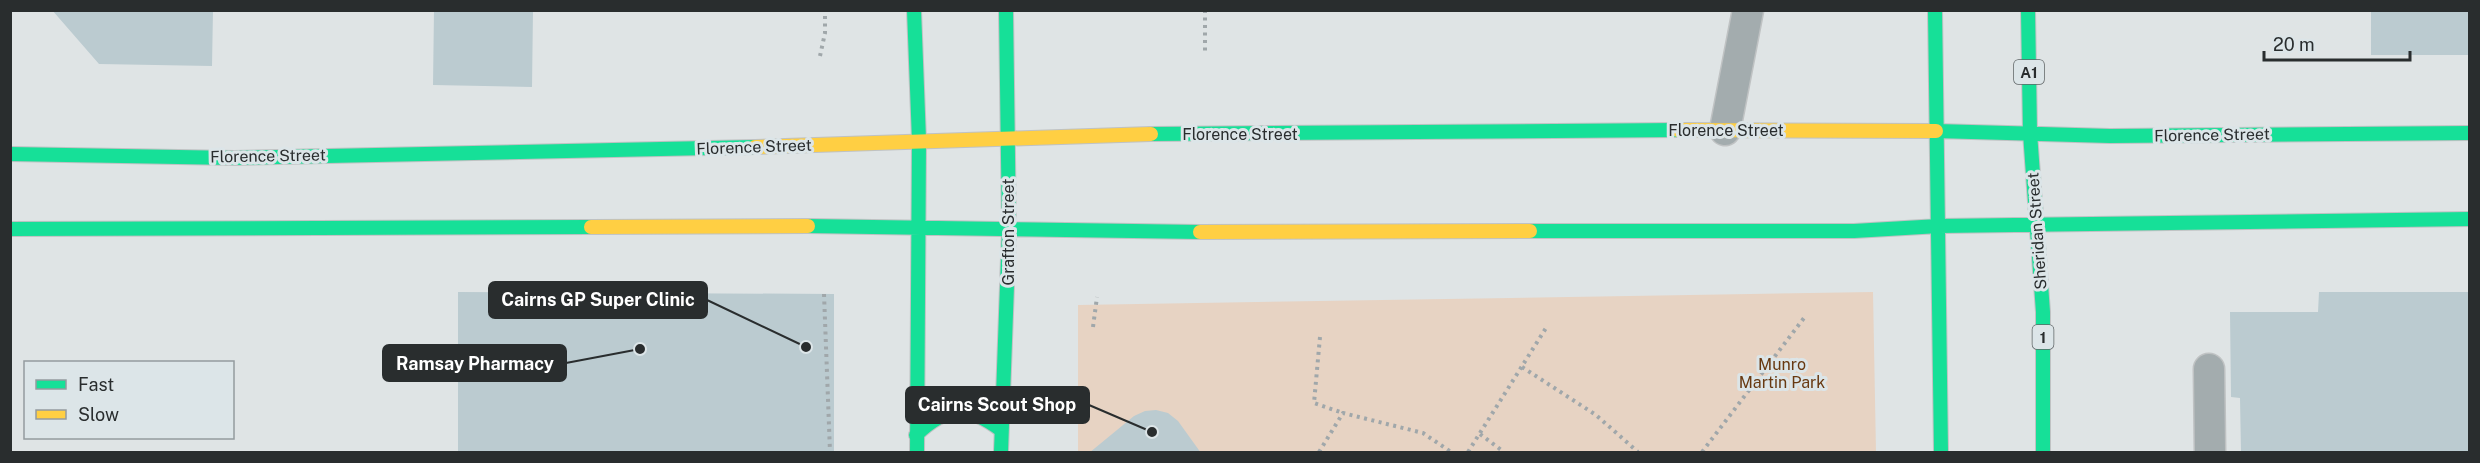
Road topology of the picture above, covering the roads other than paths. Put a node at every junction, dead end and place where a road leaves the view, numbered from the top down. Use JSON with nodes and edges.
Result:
{"nodes":[{"id":1,"x":914,"y":10,"type":"edge"},
{"id":2,"x":1006,"y":10,"type":"edge"},
{"id":3,"x":1748,"y":10,"type":"edge"},
{"id":4,"x":1935,"y":10,"type":"edge"},
{"id":5,"x":2028,"y":10,"type":"edge"},
{"id":6,"x":1725,"y":130,"type":"junction"},
{"id":7,"x":1936,"y":131,"type":"junction"},
{"id":8,"x":2469,"y":133,"type":"edge"},
{"id":9,"x":2030,"y":134,"type":"junction"},
{"id":10,"x":1007,"y":136,"type":"junction"},
{"id":11,"x":919,"y":140,"type":"junction"},
{"id":12,"x":10,"y":154,"type":"edge"},
{"id":13,"x":2469,"y":219,"type":"edge"},
{"id":14,"x":2037,"y":223,"type":"junction"},
{"id":15,"x":1939,"y":226,"type":"junction"},
{"id":16,"x":917,"y":227,"type":"junction"},
{"id":17,"x":10,"y":229,"type":"edge"},
{"id":18,"x":1009,"y":230,"type":"junction"},
{"id":19,"x":2209,"y":369,"type":"dead end"},
{"id":20,"x":1001,"y":430,"type":"junction"},
{"id":21,"x":916,"y":435,"type":"junction"},
{"id":22,"x":917,"y":453,"type":"edge"},
{"id":23,"x":1001,"y":453,"type":"edge"},
{"id":24,"x":1941,"y":453,"type":"edge"},
{"id":25,"x":2043,"y":453,"type":"edge"},
{"id":26,"x":2210,"y":453,"type":"edge"}],
"edges":[{"from":1,"to":11,"type":"main road"},
{"from":2,"to":10,"type":"main road","name":"Grafton Street"},
{"from":3,"to":6,"type":"lane"},
{"from":4,"to":7,"type":"main road"},
{"from":5,"to":9,"type":"main road","name":"Sheridan Street","number":"A1"},
{"from":6,"to":7,"type":"main road","name":"Florence Street"},
{"from":6,"to":10,"type":"main road","name":"Florence Street"},
{"from":7,"to":9,"type":"main road","name":"Florence Street"},
{"from":7,"to":15,"type":"main road"},
{"from":8,"to":9,"type":"main road","name":"Florence Street"},
{"from":9,"to":14,"type":"main road","name":"Sheridan Street"},
{"from":10,"to":11,"type":"main road","name":"Florence Street"},
{"from":10,"to":18,"type":"main road","name":"Grafton Street"},
{"from":11,"to":12,"type":"main road","name":"Florence Street"},
{"from":11,"to":16,"type":"main road"},
{"from":13,"to":14,"type":"main road"},
{"from":14,"to":15,"type":"main road"},
{"from":14,"to":25,"type":"main road","name":"Sheridan Street","number":"1"},
{"from":15,"to":18,"type":"main road"},
{"from":15,"to":24,"type":"main road"},
{"from":16,"to":17,"type":"main road"},
{"from":16,"to":18,"type":"main road"},
{"from":16,"to":21,"type":"main road"},
{"from":18,"to":20,"type":"main road","name":"Grafton Street"},
{"from":19,"to":26,"type":"lane"},
{"from":20,"to":21,"type":"main road"},
{"from":20,"to":23,"type":"main road","name":"Grafton Street"},
{"from":21,"to":22,"type":"main road"}]}
